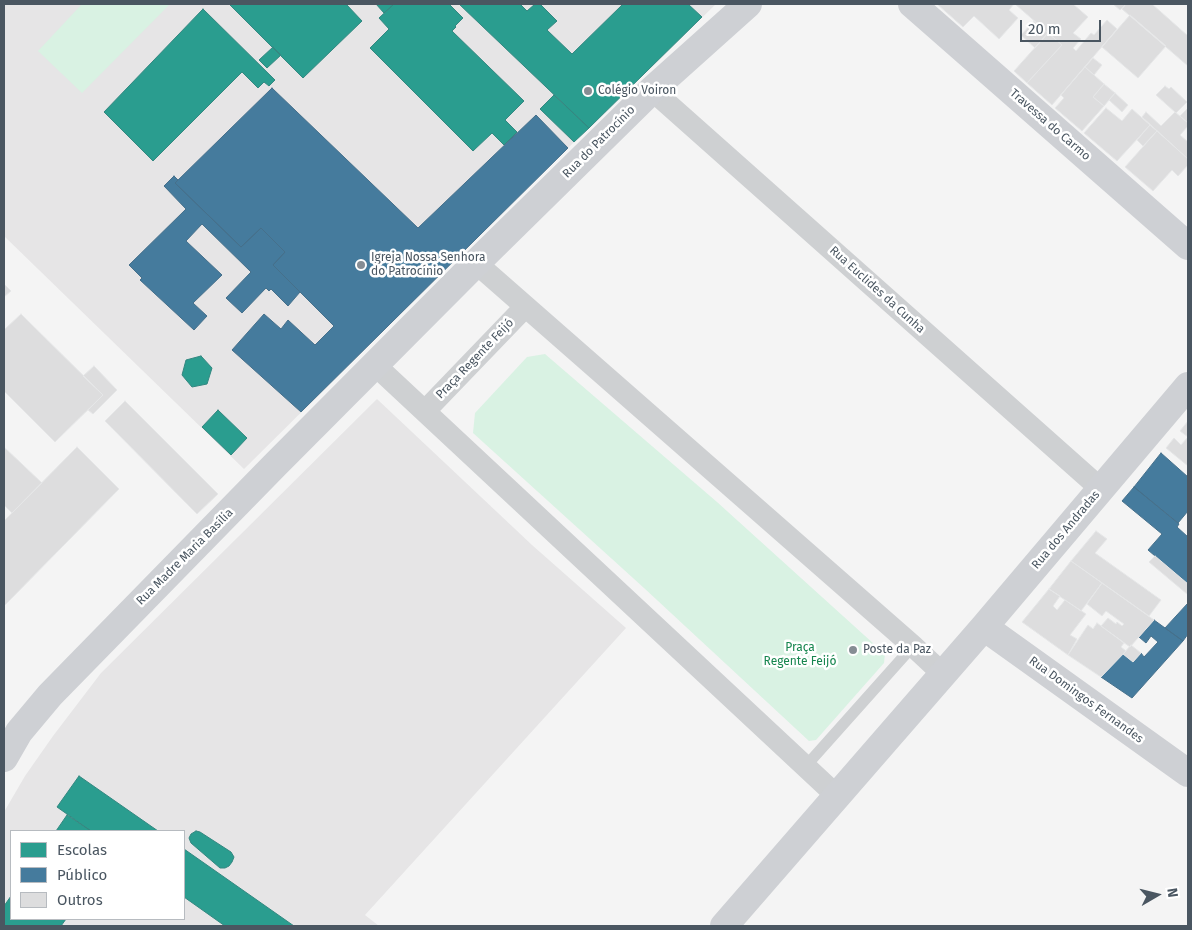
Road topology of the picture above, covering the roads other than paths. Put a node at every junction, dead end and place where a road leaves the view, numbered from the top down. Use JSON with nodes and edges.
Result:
{"nodes":[{"id":1,"x":748,"y":4,"type":"edge"},
{"id":2,"x":912,"y":4,"type":"edge"},
{"id":3,"x":652,"y":90,"type":"junction"},
{"id":4,"x":1188,"y":246,"type":"edge"},
{"id":5,"x":476,"y":263,"type":"junction"},
{"id":6,"x":525,"y":307,"type":"junction"},
{"id":7,"x":375,"y":365,"type":"junction"},
{"id":8,"x":1188,"y":386,"type":"edge"},
{"id":9,"x":425,"y":411,"type":"junction"},
{"id":10,"x":1101,"y":489,"type":"junction"},
{"id":11,"x":984,"y":627,"type":"junction"},
{"id":12,"x":913,"y":646,"type":"junction"},
{"id":13,"x":942,"y":674,"type":"junction"},
{"id":14,"x":4,"y":758,"type":"edge"},
{"id":15,"x":805,"y":767,"type":"junction"},
{"id":16,"x":1188,"y":773,"type":"edge"},
{"id":17,"x":837,"y":796,"type":"junction"},
{"id":18,"x":724,"y":926,"type":"edge"}],
"edges":[{"from":1,"to":3,"type":"main road","name":"Rua do Patrocínio"},
{"from":2,"to":4,"type":"main road","name":"Travessa do Carmo"},
{"from":3,"to":5,"type":"main road","name":"Rua do Patrocínio"},
{"from":3,"to":10,"type":"street","name":"Rua Euclides da Cunha"},
{"from":5,"to":6,"type":"street"},
{"from":5,"to":7,"type":"main road"},
{"from":6,"to":9,"type":"street","name":"Praça Regente Feijó"},
{"from":6,"to":12,"type":"street"},
{"from":7,"to":9,"type":"street"},
{"from":7,"to":14,"type":"main road","name":"Rua Madre Maria Basília"},
{"from":8,"to":10,"type":"main road","name":"Rua dos Andradas"},
{"from":9,"to":15,"type":"street"},
{"from":10,"to":11,"type":"main road","name":"Rua dos Andradas"},
{"from":11,"to":13,"type":"main road","name":"Rua dos Andradas"},
{"from":11,"to":16,"type":"main road","name":"Rua Domingos Fernandes"},
{"from":12,"to":13,"type":"street"},
{"from":12,"to":15,"type":"lane"},
{"from":13,"to":17,"type":"main road"},
{"from":15,"to":17,"type":"street"},
{"from":17,"to":18,"type":"main road"}]}
